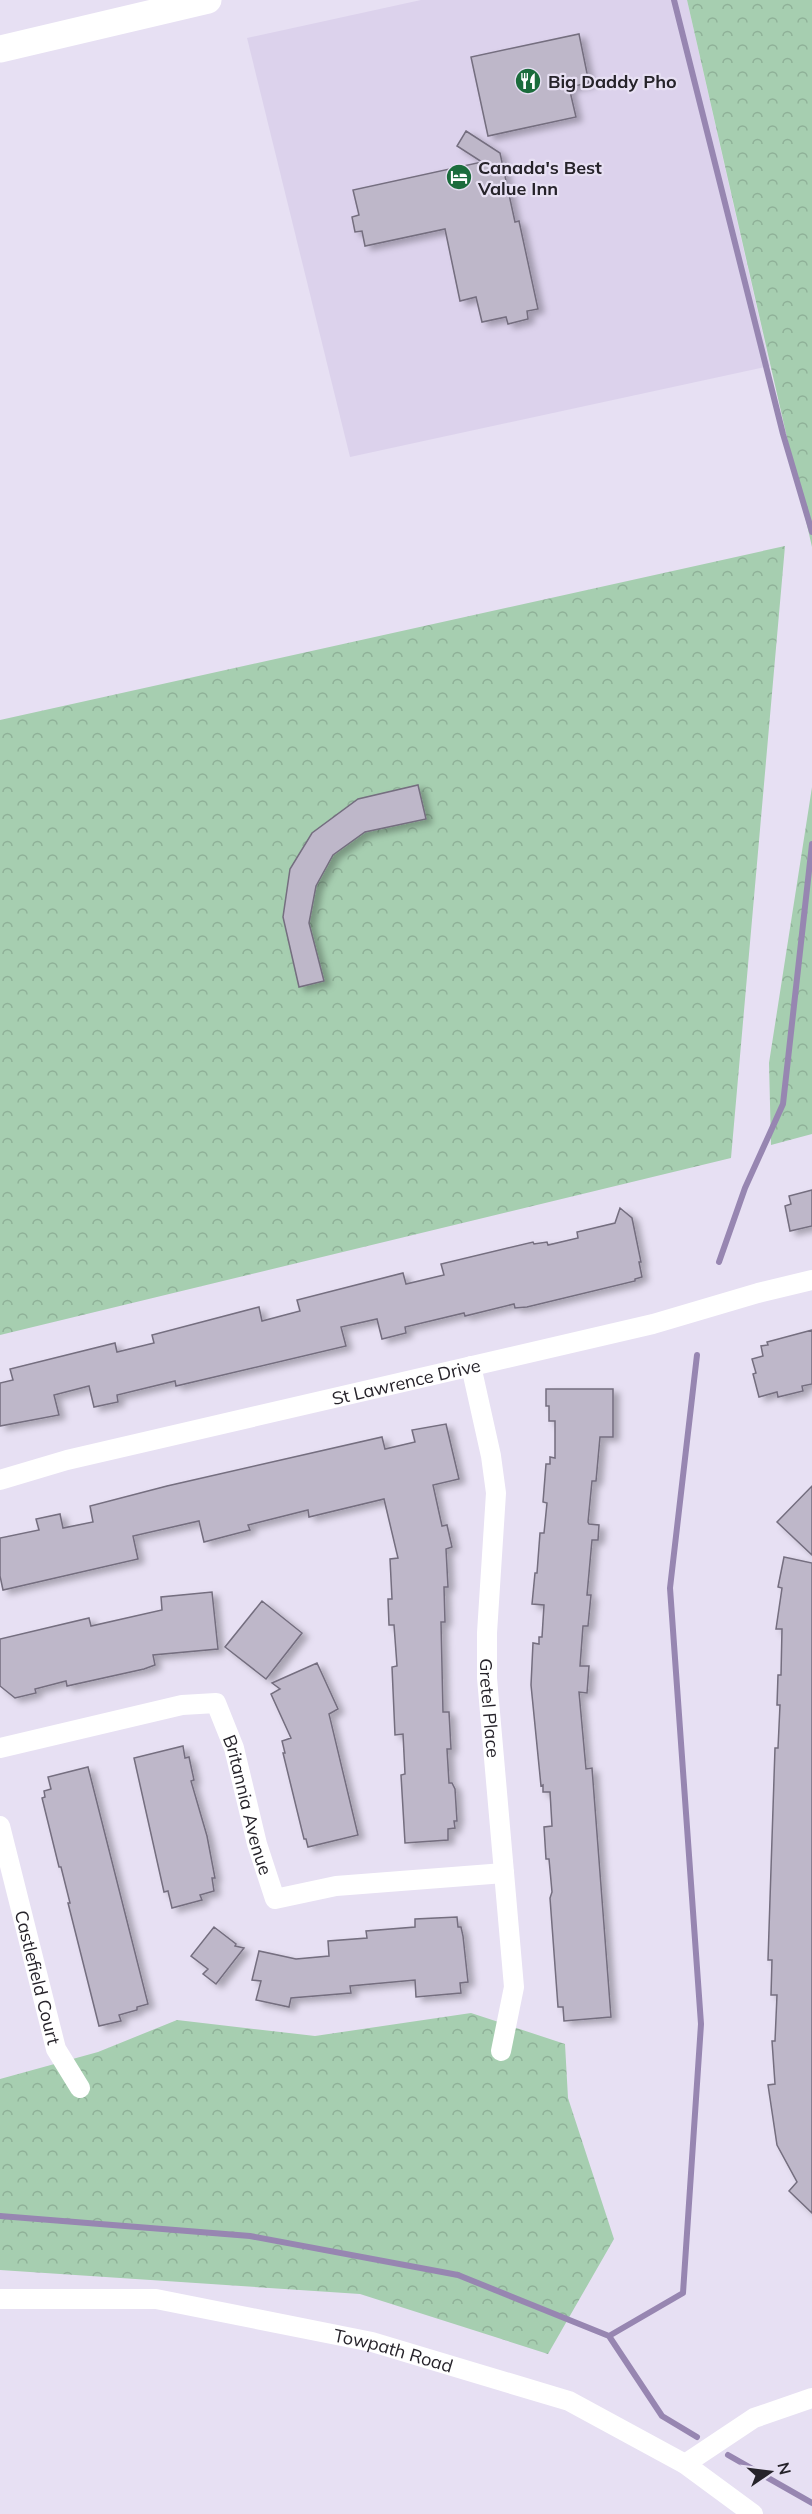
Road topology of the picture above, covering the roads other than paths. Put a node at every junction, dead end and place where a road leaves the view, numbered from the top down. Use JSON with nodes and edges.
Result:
{"nodes":[{"id":1,"x":208,"y":0,"type":"edge"},
{"id":2,"x":0,"y":48,"type":"edge"},
{"id":3,"x":812,"y":1280,"type":"edge"},
{"id":4,"x":471,"y":1366,"type":"junction"},
{"id":5,"x":0,"y":1480,"type":"edge"},
{"id":6,"x":0,"y":1748,"type":"edge"},
{"id":7,"x":0,"y":1826,"type":"edge"},
{"id":8,"x":504,"y":1873,"type":"junction"},
{"id":9,"x":501,"y":2051,"type":"dead end"},
{"id":10,"x":80,"y":2088,"type":"dead end"},
{"id":11,"x":0,"y":2300,"type":"edge"},
{"id":12,"x":812,"y":2398,"type":"edge"},
{"id":13,"x":685,"y":2464,"type":"junction"},
{"id":14,"x":753,"y":2514,"type":"edge"}],
"edges":[{"from":1,"to":2,"type":"main road"},
{"from":3,"to":4,"type":"street","name":"St Lawrence Drive"},
{"from":4,"to":5,"type":"street","name":"St Lawrence Drive"},
{"from":4,"to":8,"type":"street","name":"Gretel Place"},
{"from":6,"to":8,"type":"street","name":"Britannia Avenue"},
{"from":7,"to":10,"type":"street","name":"Castlefield Court"},
{"from":8,"to":9,"type":"street","name":"Gretel Place"},
{"from":11,"to":13,"type":"street","name":"Towpath Road"},
{"from":12,"to":13,"type":"street"},
{"from":13,"to":14,"type":"street","name":"Towpath Road"}]}
